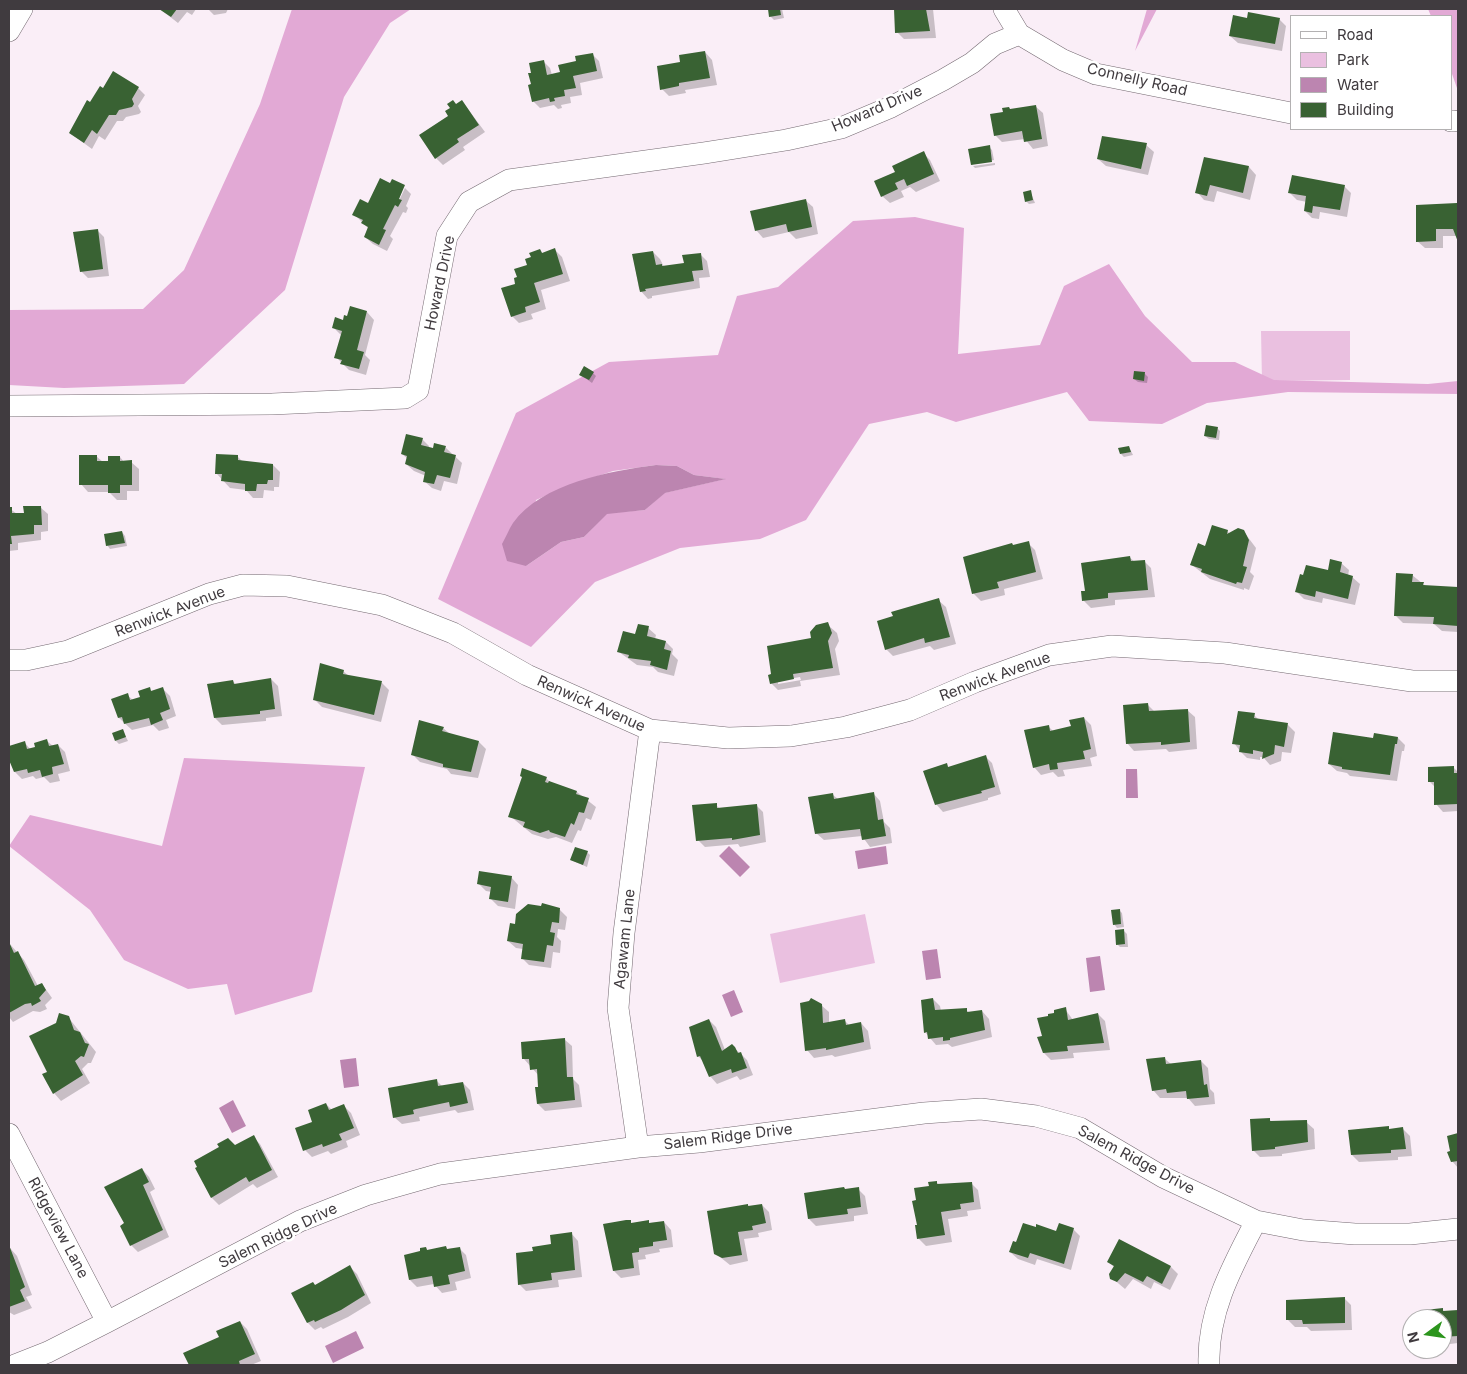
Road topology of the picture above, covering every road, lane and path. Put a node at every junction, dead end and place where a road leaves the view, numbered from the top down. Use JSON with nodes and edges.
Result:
{"nodes":[{"id":1,"x":22,"y":9,"type":"edge"},
{"id":2,"x":1004,"y":9,"type":"edge"},
{"id":3,"x":9,"y":31,"type":"edge"},
{"id":4,"x":1019,"y":34,"type":"junction"},
{"id":5,"x":1290,"y":113,"type":"edge"},
{"id":6,"x":9,"y":406,"type":"edge"},
{"id":7,"x":9,"y":660,"type":"edge"},
{"id":8,"x":1458,"y":681,"type":"edge"},
{"id":9,"x":650,"y":730,"type":"junction"},
{"id":10,"x":9,"y":1134,"type":"edge"},
{"id":11,"x":638,"y":1147,"type":"junction"},
{"id":12,"x":1256,"y":1221,"type":"junction"},
{"id":13,"x":1458,"y":1229,"type":"edge"},
{"id":14,"x":107,"y":1322,"type":"junction"},
{"id":15,"x":15,"y":1365,"type":"edge"},
{"id":16,"x":1209,"y":1365,"type":"edge"}],
"edges":[{"from":1,"to":3,"type":"street"},
{"from":2,"to":4,"type":"street","name":"Connelly Road"},
{"from":4,"to":5,"type":"street","name":"Connelly Road"},
{"from":4,"to":6,"type":"street","name":"Howard Drive"},
{"from":7,"to":9,"type":"street","name":"Renwick Avenue"},
{"from":8,"to":9,"type":"street","name":"Renwick Avenue"},
{"from":9,"to":11,"type":"street","name":"Agawam Lane"},
{"from":10,"to":14,"type":"street","name":"Ridgeview Lane"},
{"from":11,"to":12,"type":"street","name":"Salem Ridge Drive"},
{"from":11,"to":14,"type":"street","name":"Salem Ridge Drive"},
{"from":12,"to":13,"type":"street","name":"Salem Ridge Drive"},
{"from":12,"to":16,"type":"street"},
{"from":14,"to":15,"type":"street","name":"Salem Ridge Drive"}]}
